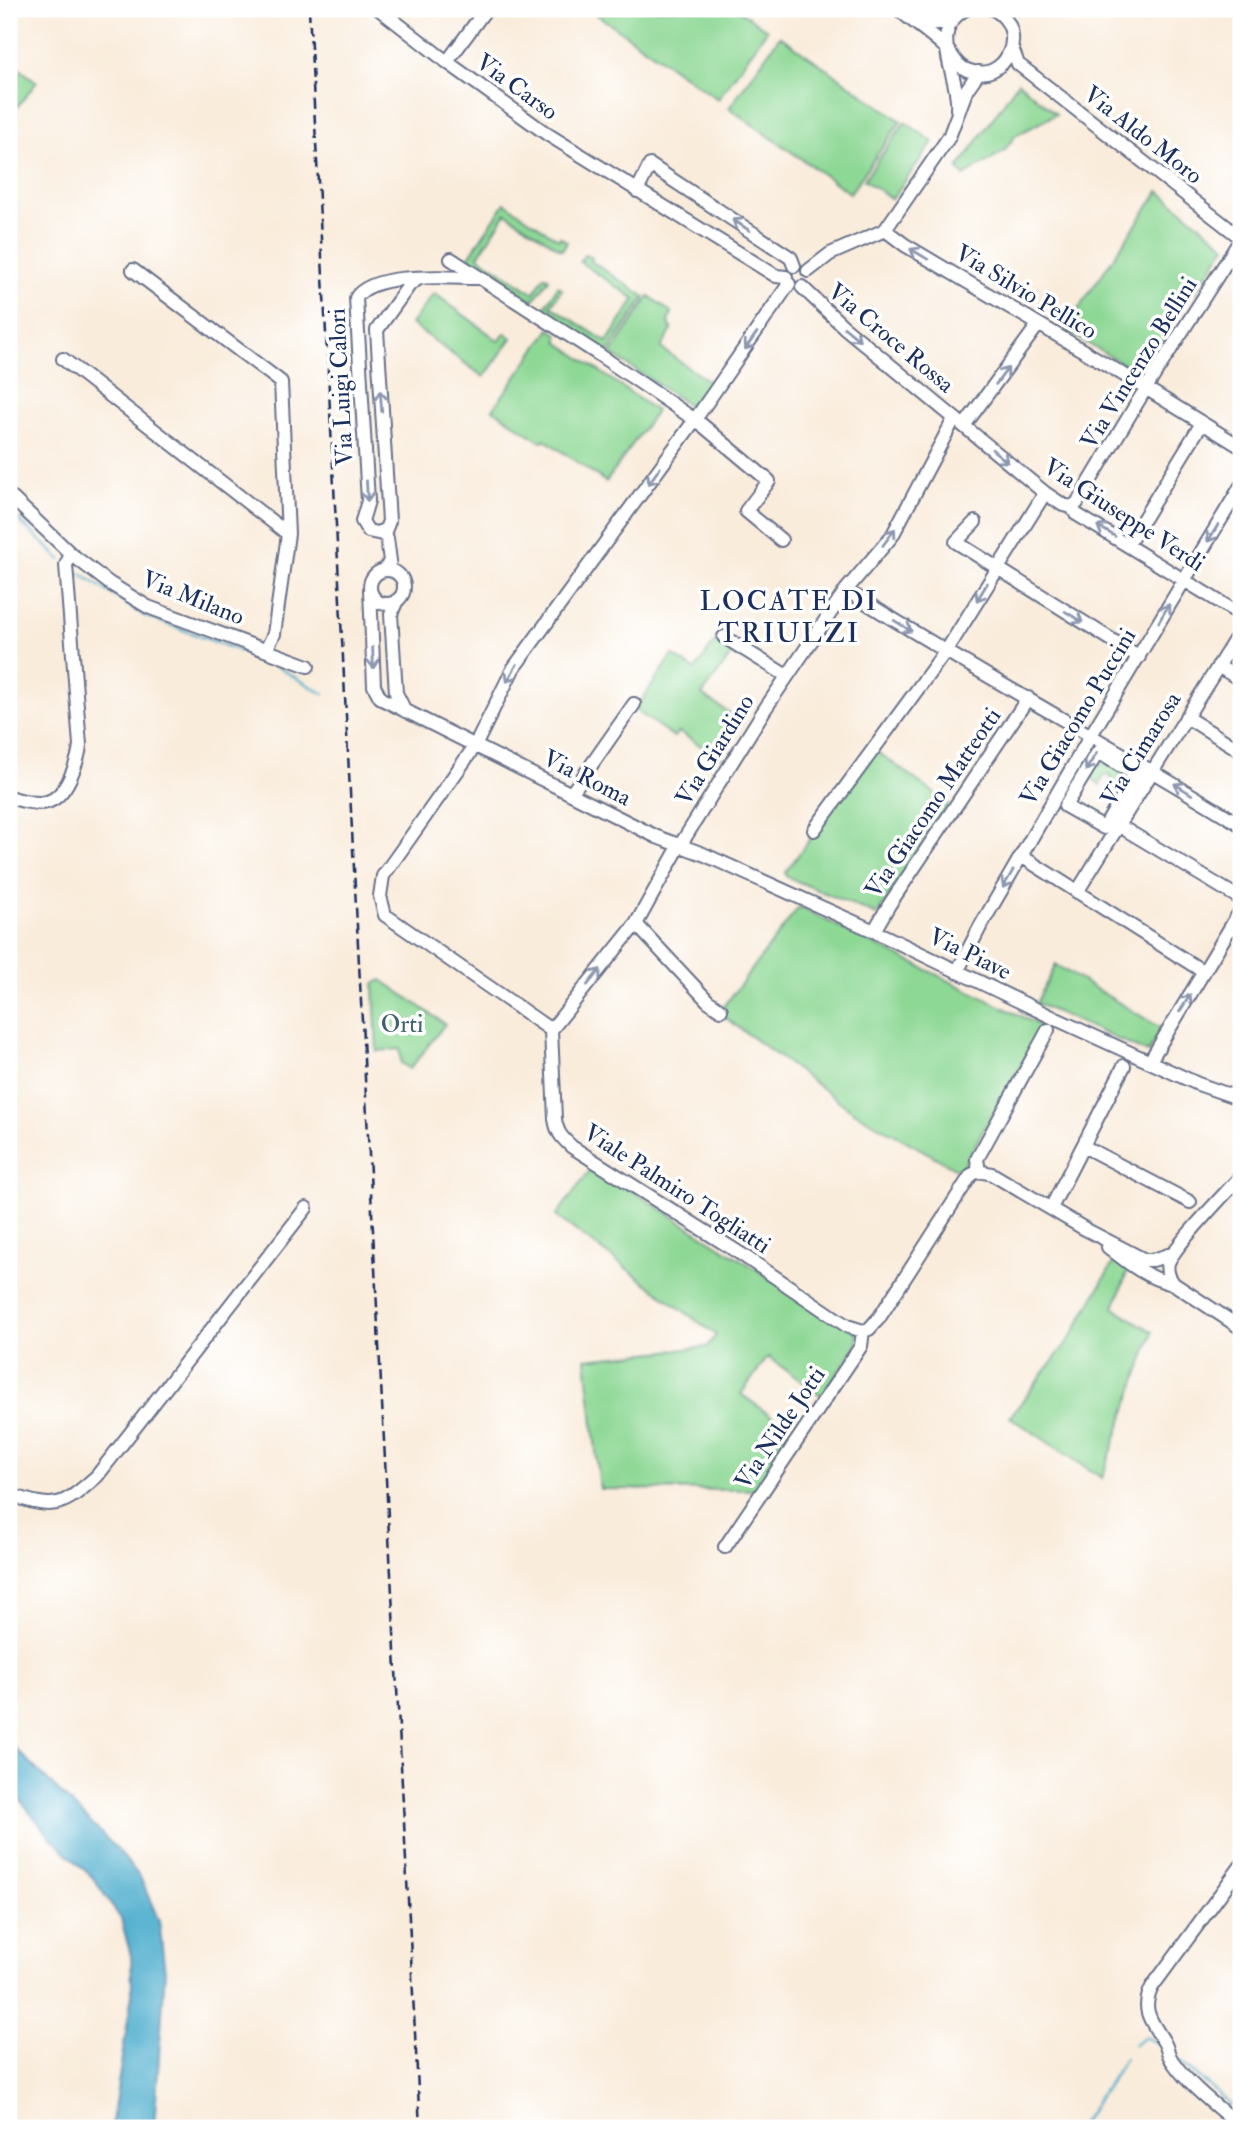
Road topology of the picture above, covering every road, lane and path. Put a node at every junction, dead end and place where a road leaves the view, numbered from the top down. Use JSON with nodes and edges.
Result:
{"nodes":[{"id":1,"x":379,"y":9,"type":"edge"},
{"id":2,"x":486,"y":9,"type":"edge"},
{"id":3,"x":966,"y":9,"type":"edge"},
{"id":4,"x":993,"y":9,"type":"edge"},
{"id":5,"x":902,"y":12,"type":"edge"},
{"id":6,"x":952,"y":21,"type":"junction"},
{"id":7,"x":1012,"y":48,"type":"junction"},
{"id":8,"x":948,"y":51,"type":"junction"},
{"id":9,"x":447,"y":62,"type":"junction"},
{"id":10,"x":1018,"y":64,"type":"junction"},
{"id":11,"x":1000,"y":65,"type":"junction"},
{"id":12,"x":979,"y":72,"type":"junction"},
{"id":13,"x":955,"y":120,"type":"junction"},
{"id":14,"x":637,"y":191,"type":"junction"},
{"id":15,"x":885,"y":230,"type":"junction"},
{"id":16,"x":1241,"y":239,"type":"edge"},
{"id":17,"x":451,"y":259,"type":"dead end"},
{"id":18,"x":794,"y":266,"type":"junction"},
{"id":19,"x":133,"y":270,"type":"dead end"},
{"id":20,"x":808,"y":271,"type":"junction"},
{"id":21,"x":422,"y":278,"type":"junction"},
{"id":22,"x":479,"y":278,"type":"junction"},
{"id":23,"x":787,"y":281,"type":"junction"},
{"id":24,"x":380,"y":284,"type":"junction"},
{"id":25,"x":802,"y":287,"type":"junction"},
{"id":26,"x":394,"y":304,"type":"junction"},
{"id":27,"x":1038,"y":325,"type":"junction"},
{"id":28,"x":63,"y":359,"type":"dead end"},
{"id":29,"x":1146,"y":388,"type":"junction"},
{"id":30,"x":694,"y":421,"type":"junction"},
{"id":31,"x":959,"y":422,"type":"junction"},
{"id":32,"x":1202,"y":424,"type":"junction"},
{"id":33,"x":1241,"y":447,"type":"edge"},
{"id":34,"x":1241,"y":486,"type":"edge"},
{"id":35,"x":1045,"y":493,"type":"junction"},
{"id":36,"x":9,"y":495,"type":"edge"},
{"id":37,"x":1072,"y":507,"type":"junction"},
{"id":38,"x":975,"y":523,"type":"dead end"},
{"id":39,"x":378,"y":533,"type":"junction"},
{"id":40,"x":288,"y":534,"type":"junction"},
{"id":41,"x":781,"y":540,"type":"dead end"},
{"id":42,"x":1128,"y":544,"type":"junction"},
{"id":43,"x":71,"y":554,"type":"junction"},
{"id":44,"x":995,"y":569,"type":"junction"},
{"id":45,"x":385,"y":570,"type":"junction"},
{"id":46,"x":1184,"y":579,"type":"junction"},
{"id":47,"x":370,"y":590,"type":"junction"},
{"id":48,"x":846,"y":590,"type":"junction"},
{"id":49,"x":397,"y":600,"type":"junction"},
{"id":50,"x":1241,"y":615,"type":"edge"},
{"id":51,"x":1241,"y":630,"type":"edge"},
{"id":52,"x":724,"y":637,"type":"dead end"},
{"id":53,"x":266,"y":650,"type":"junction"},
{"id":54,"x":945,"y":651,"type":"junction"},
{"id":55,"x":1139,"y":657,"type":"junction"},
{"id":56,"x":308,"y":666,"type":"dead end"},
{"id":57,"x":1218,"y":666,"type":"junction"},
{"id":58,"x":787,"y":677,"type":"junction"},
{"id":59,"x":1241,"y":680,"type":"edge"},
{"id":60,"x":1028,"y":698,"type":"junction"},
{"id":61,"x":634,"y":704,"type":"dead end"},
{"id":62,"x":405,"y":711,"type":"junction"},
{"id":63,"x":1186,"y":717,"type":"junction"},
{"id":64,"x":1091,"y":735,"type":"junction"},
{"id":65,"x":475,"y":746,"type":"junction"},
{"id":66,"x":1241,"y":751,"type":"edge"},
{"id":67,"x":1144,"y":775,"type":"junction"},
{"id":68,"x":571,"y":794,"type":"junction"},
{"id":69,"x":9,"y":797,"type":"edge"},
{"id":70,"x":1241,"y":825,"type":"edge"},
{"id":71,"x":1112,"y":829,"type":"junction"},
{"id":72,"x":814,"y":830,"type":"dead end"},
{"id":73,"x":681,"y":846,"type":"junction"},
{"id":74,"x":1021,"y":856,"type":"junction"},
{"id":75,"x":1077,"y":892,"type":"junction"},
{"id":76,"x":1241,"y":899,"type":"edge"},
{"id":77,"x":1241,"y":909,"type":"edge"},
{"id":78,"x":636,"y":924,"type":"junction"},
{"id":79,"x":874,"y":931,"type":"junction"},
{"id":80,"x":957,"y":972,"type":"junction"},
{"id":81,"x":1204,"y":972,"type":"junction"},
{"id":82,"x":721,"y":1010,"type":"dead end"},
{"id":83,"x":551,"y":1030,"type":"junction"},
{"id":84,"x":1048,"y":1030,"type":"dead end"},
{"id":85,"x":1150,"y":1061,"type":"junction"},
{"id":86,"x":1124,"y":1066,"type":"dead end"},
{"id":87,"x":1241,"y":1099,"type":"edge"},
{"id":88,"x":1083,"y":1146,"type":"junction"},
{"id":89,"x":979,"y":1171,"type":"junction"},
{"id":90,"x":1241,"y":1176,"type":"edge"},
{"id":91,"x":1190,"y":1202,"type":"dead end"},
{"id":92,"x":306,"y":1208,"type":"dead end"},
{"id":93,"x":1051,"y":1208,"type":"junction"},
{"id":94,"x":1085,"y":1229,"type":"junction"},
{"id":95,"x":1171,"y":1258,"type":"junction"},
{"id":96,"x":1135,"y":1267,"type":"junction"},
{"id":97,"x":1174,"y":1284,"type":"junction"},
{"id":98,"x":1241,"y":1328,"type":"edge"},
{"id":99,"x":863,"y":1331,"type":"junction"},
{"id":100,"x":9,"y":1494,"type":"edge"},
{"id":101,"x":725,"y":1547,"type":"dead end"},
{"id":102,"x":1241,"y":1866,"type":"edge"},
{"id":103,"x":1241,"y":2127,"type":"edge"}],
"edges":[{"from":1,"to":9,"type":"street","name":"Via Carso"},
{"from":2,"to":9,"type":"street"},
{"from":3,"to":6,"type":"street"},
{"from":4,"to":7,"type":"street"},
{"from":5,"to":6,"type":"street"},
{"from":5,"to":8,"type":"street"},
{"from":6,"to":8,"type":"street"},
{"from":7,"to":10,"type":"street"},
{"from":7,"to":11,"type":"street"},
{"from":8,"to":12,"type":"street"},
{"from":8,"to":13,"type":"street"},
{"from":9,"to":14,"type":"street","name":"Via Carso"},
{"from":10,"to":11,"type":"street"},
{"from":10,"to":16,"type":"street","name":"Via Aldo Moro"},
{"from":11,"to":12,"type":"street"},
{"from":12,"to":13,"type":"street"},
{"from":13,"to":15,"type":"street"},
{"from":18,"to":14,"type":"street","one_way":true},
{"from":14,"to":23,"type":"street","name":"Via Carso"},
{"from":15,"to":20,"type":"street"},
{"from":27,"to":15,"type":"street","name":"Via Silvio Pellico","one_way":true},
{"from":16,"to":29,"type":"street","name":"Via Vincenzo Bellini"},
{"from":17,"to":22,"type":"street"},
{"from":18,"to":20,"type":"street"},
{"from":18,"to":23,"type":"street"},
{"from":19,"to":40,"type":"street"},
{"from":20,"to":25,"type":"street"},
{"from":21,"to":22,"type":"street"},
{"from":21,"to":24,"type":"street"},
{"from":21,"to":26,"type":"street","name":"Via Luigi Calori"},
{"from":22,"to":30,"type":"street"},
{"from":23,"to":25,"type":"street"},
{"from":23,"to":30,"type":"street","one_way":true},
{"from":24,"to":26,"type":"street"},
{"from":24,"to":39,"type":"street","name":"Via Luigi Calori","one_way":true},
{"from":25,"to":31,"type":"street","name":"Via Croce Rossa","one_way":true},
{"from":39,"to":26,"type":"street","name":"Via Luigi Calori","one_way":true},
{"from":27,"to":29,"type":"street","name":"Via Silvio Pellico"},
{"from":31,"to":27,"type":"street","name":"Via Giardino","one_way":true},
{"from":28,"to":40,"type":"street"},
{"from":29,"to":32,"type":"street","name":"Via Silvio Pellico"},
{"from":29,"to":37,"type":"street","name":"Via Vincenzo Bellini"},
{"from":30,"to":41,"type":"street"},
{"from":30,"to":65,"type":"street","one_way":true},
{"from":31,"to":35,"type":"street","name":"Via Giuseppe Verdi","one_way":true},
{"from":48,"to":31,"type":"street","name":"Via Giardino","one_way":true},
{"from":32,"to":33,"type":"street","name":"Via Silvio Pellico"},
{"from":32,"to":42,"type":"street"},
{"from":34,"to":46,"type":"street","name":"Via Giacomo Puccini","one_way":true},
{"from":35,"to":37,"type":"street","name":"Via Giuseppe Verdi"},
{"from":35,"to":44,"type":"street"},
{"from":36,"to":43,"type":"street","name":"Via Milano"},
{"from":42,"to":37,"type":"street","name":"Via Giuseppe Verdi","one_way":true},
{"from":38,"to":44,"type":"street"},
{"from":39,"to":45,"type":"street","name":"Via Luigi Calori"},
{"from":40,"to":53,"type":"street"},
{"from":42,"to":46,"type":"street","name":"Via Giuseppe Verdi"},
{"from":43,"to":53,"type":"street","name":"Via Milano"},
{"from":43,"to":69,"type":"street"},
{"from":44,"to":54,"type":"street","one_way":true},
{"from":44,"to":55,"type":"street","one_way":true},
{"from":45,"to":47,"type":"street"},
{"from":45,"to":49,"type":"street"},
{"from":46,"to":50,"type":"street","name":"Via Giuseppe Verdi"},
{"from":55,"to":46,"type":"street","name":"Via Giacomo Puccini","one_way":true},
{"from":47,"to":49,"type":"street"},
{"from":47,"to":62,"type":"street","one_way":true},
{"from":48,"to":54,"type":"street","one_way":true},
{"from":48,"to":58,"type":"street","name":"Via Giardino"},
{"from":49,"to":62,"type":"street"},
{"from":51,"to":57,"type":"street","name":"Via Cimarosa"},
{"from":52,"to":58,"type":"street"},
{"from":53,"to":56,"type":"street","name":"Via Milano"},
{"from":54,"to":60,"type":"street"},
{"from":54,"to":72,"type":"street"},
{"from":55,"to":64,"type":"street","name":"Via Giacomo Puccini"},
{"from":57,"to":59,"type":"street"},
{"from":57,"to":63,"type":"street","name":"Via Cimarosa"},
{"from":58,"to":73,"type":"street","name":"Via Giardino"},
{"from":60,"to":64,"type":"street"},
{"from":60,"to":79,"type":"street","name":"Via Giacomo Matteotti"},
{"from":61,"to":68,"type":"street"},
{"from":62,"to":65,"type":"street","name":"Via Roma"},
{"from":63,"to":66,"type":"street"},
{"from":63,"to":67,"type":"street","name":"Via Cimarosa"},
{"from":64,"to":67,"type":"street"},
{"from":64,"to":74,"type":"street","name":"Via Giacomo Puccini"},
{"from":65,"to":68,"type":"street","name":"Via Roma"},
{"from":65,"to":83,"type":"street"},
{"from":70,"to":67,"type":"street","one_way":true},
{"from":67,"to":71,"type":"street","name":"Via Cimarosa"},
{"from":67,"to":71,"type":"street","one_way":true},
{"from":68,"to":73,"type":"street","name":"Via Roma"},
{"from":71,"to":75,"type":"street","name":"Via Cimarosa"},
{"from":71,"to":76,"type":"street"},
{"from":73,"to":78,"type":"street","name":"Via Giardino"},
{"from":73,"to":79,"type":"street","name":"Via Piave"},
{"from":74,"to":75,"type":"street"},
{"from":74,"to":80,"type":"street","name":"Via Giacomo Puccini","one_way":true},
{"from":75,"to":81,"type":"street"},
{"from":77,"to":81,"type":"street"},
{"from":78,"to":82,"type":"street"},
{"from":83,"to":78,"type":"street","name":"Via Giardino","one_way":true},
{"from":79,"to":80,"type":"street","name":"Via Piave"},
{"from":80,"to":85,"type":"street","name":"Via Piave"},
{"from":85,"to":81,"type":"street","one_way":true},
{"from":83,"to":99,"type":"street","name":"Viale Palmiro Togliatti"},
{"from":84,"to":89,"type":"street"},
{"from":85,"to":87,"type":"street","name":"Via Piave"},
{"from":86,"to":88,"type":"street"},
{"from":88,"to":91,"type":"street"},
{"from":88,"to":93,"type":"street"},
{"from":89,"to":93,"type":"street"},
{"from":89,"to":99,"type":"street"},
{"from":90,"to":95,"type":"street"},
{"from":92,"to":100,"type":"street"},
{"from":93,"to":94,"type":"street"},
{"from":94,"to":95,"type":"street"},
{"from":94,"to":96,"type":"street"},
{"from":95,"to":96,"type":"street"},
{"from":95,"to":97,"type":"street"},
{"from":96,"to":97,"type":"street"},
{"from":97,"to":98,"type":"street"},
{"from":99,"to":101,"type":"street","name":"Via Nilde Jotti"},
{"from":102,"to":103,"type":"street"}]}
